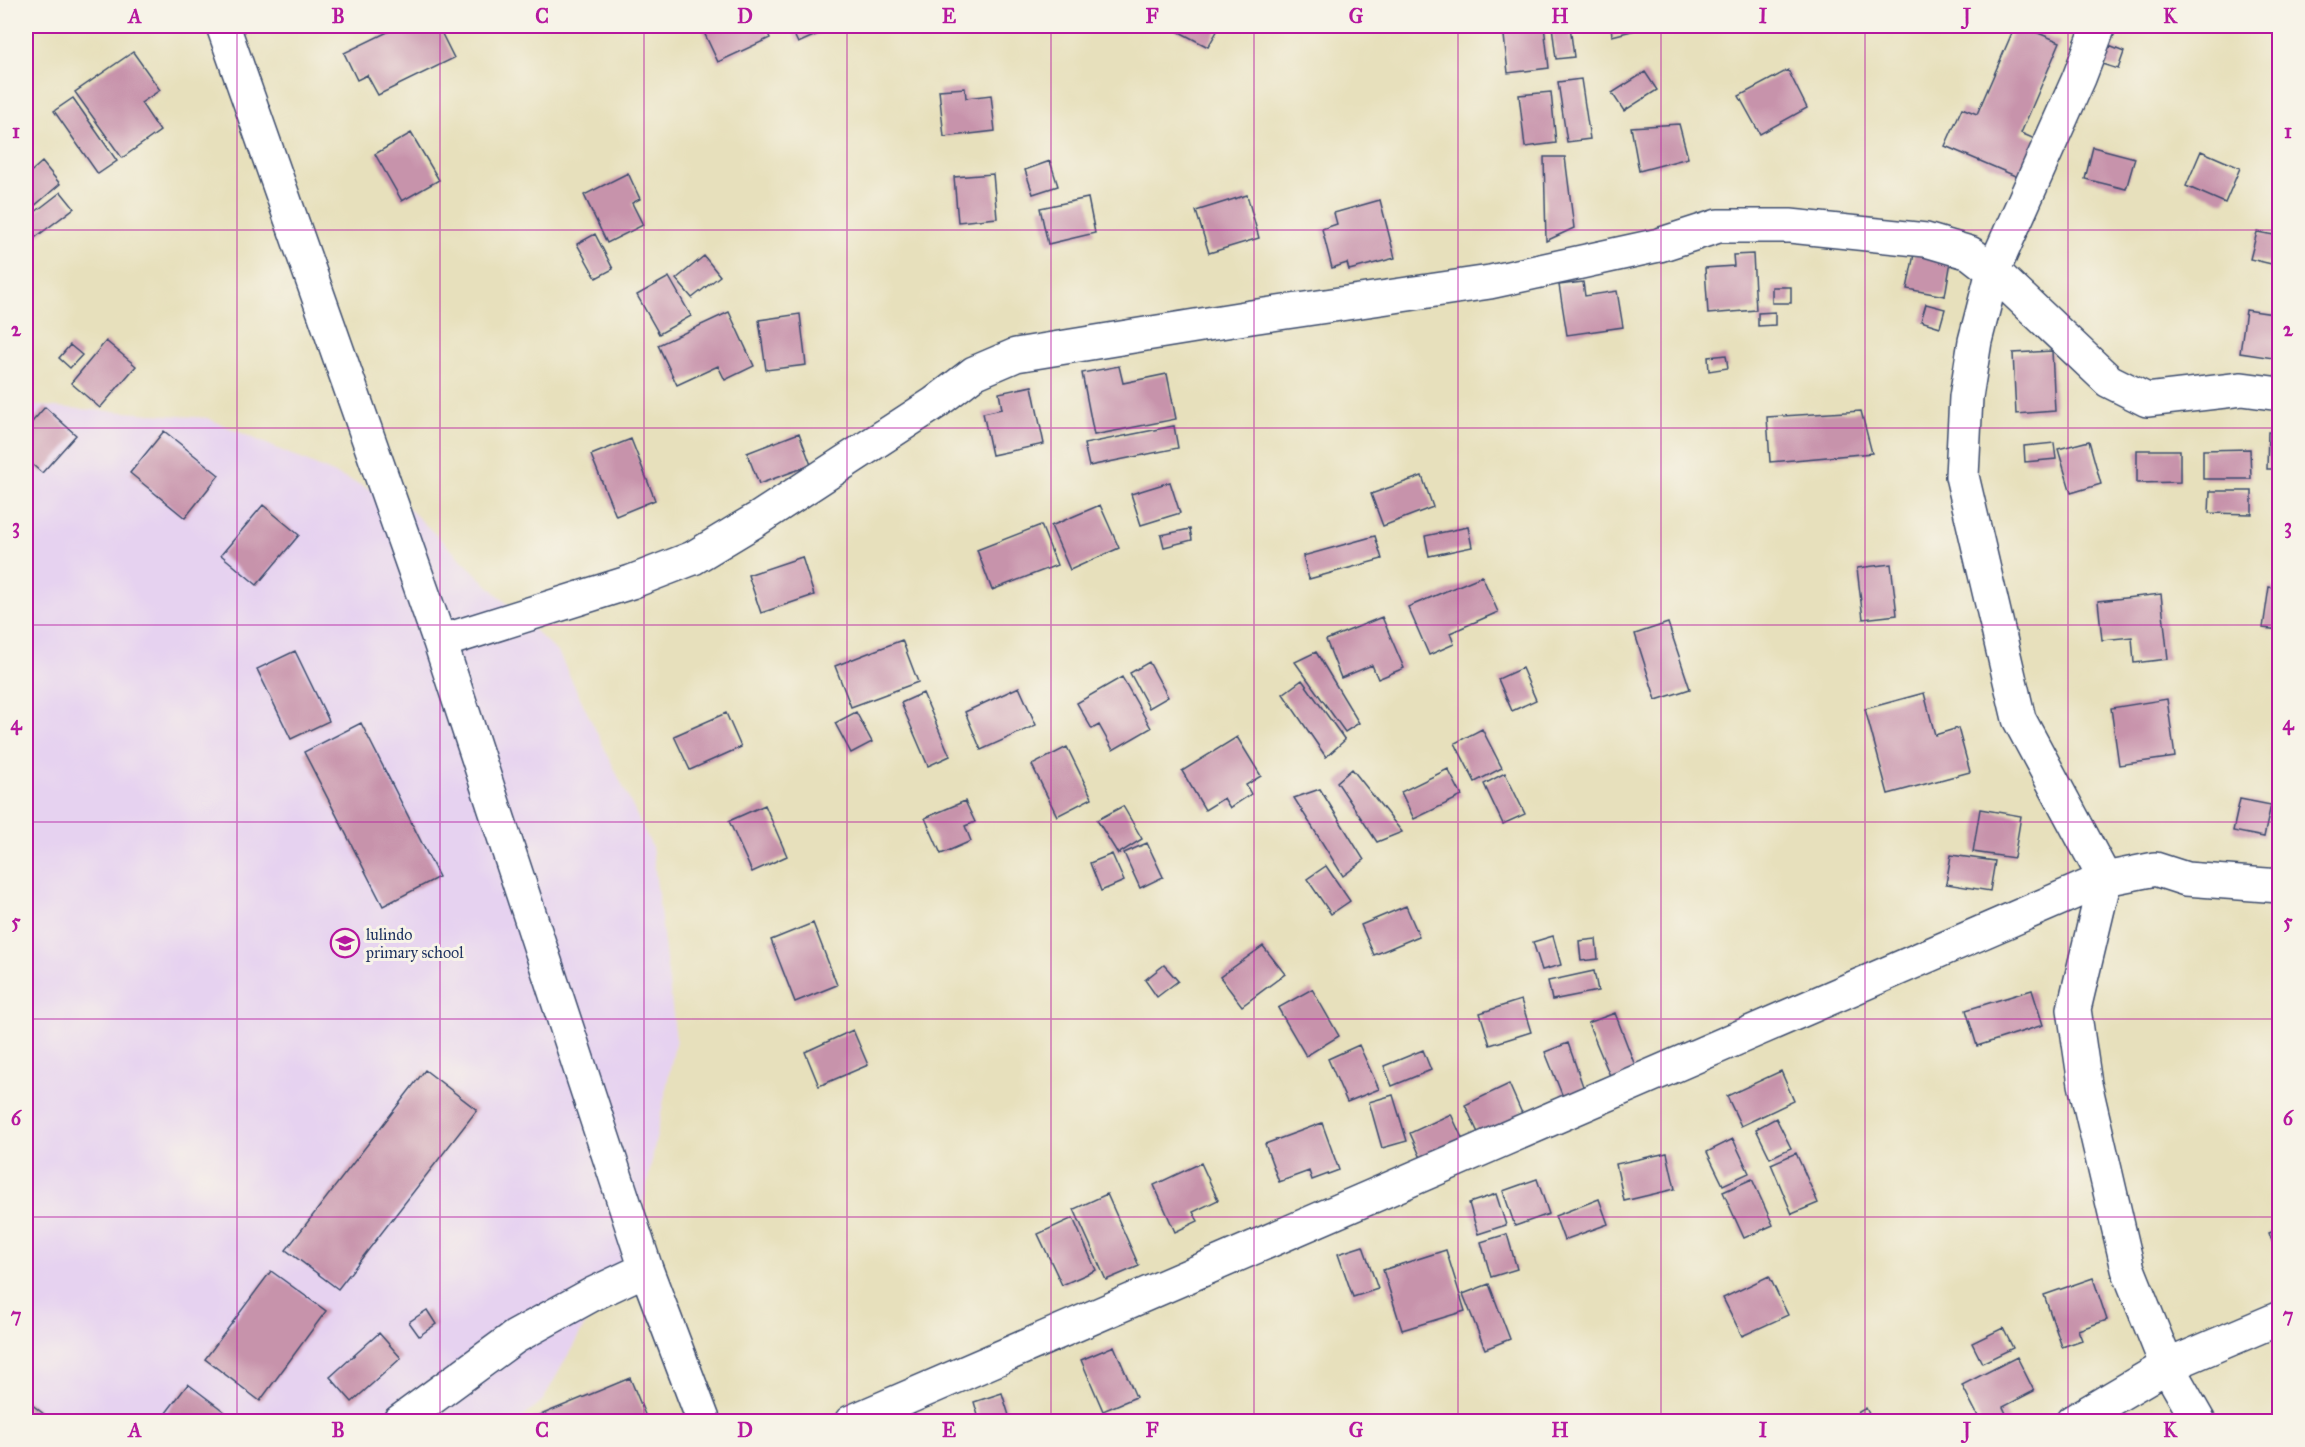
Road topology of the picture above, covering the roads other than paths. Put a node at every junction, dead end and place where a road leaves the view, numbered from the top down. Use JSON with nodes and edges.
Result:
{"nodes":[{"id":1,"x":223,"y":26,"type":"edge"},
{"id":2,"x":2099,"y":26,"type":"edge"},
{"id":3,"x":1993,"y":271,"type":"junction"},
{"id":4,"x":2280,"y":394,"type":"edge"},
{"id":5,"x":440,"y":642,"type":"junction"},
{"id":6,"x":2105,"y":879,"type":"junction"},
{"id":7,"x":2280,"y":886,"type":"edge"},
{"id":8,"x":646,"y":1269,"type":"junction"},
{"id":9,"x":2280,"y":1317,"type":"edge"},
{"id":10,"x":2167,"y":1366,"type":"junction"},
{"id":11,"x":399,"y":1422,"type":"edge"},
{"id":12,"x":704,"y":1422,"type":"edge"},
{"id":13,"x":851,"y":1422,"type":"edge"},
{"id":14,"x":2072,"y":1422,"type":"edge"},
{"id":15,"x":2199,"y":1422,"type":"edge"}],
"edges":[{"from":1,"to":5,"type":"street"},
{"from":2,"to":3,"type":"street"},
{"from":3,"to":4,"type":"street"},
{"from":3,"to":5,"type":"street"},
{"from":3,"to":6,"type":"street"},
{"from":5,"to":8,"type":"street"},
{"from":6,"to":7,"type":"street"},
{"from":6,"to":10,"type":"street"},
{"from":6,"to":13,"type":"street"},
{"from":8,"to":11,"type":"street"},
{"from":8,"to":12,"type":"street"},
{"from":9,"to":10,"type":"street"},
{"from":10,"to":14,"type":"street"},
{"from":10,"to":15,"type":"street"}]}
